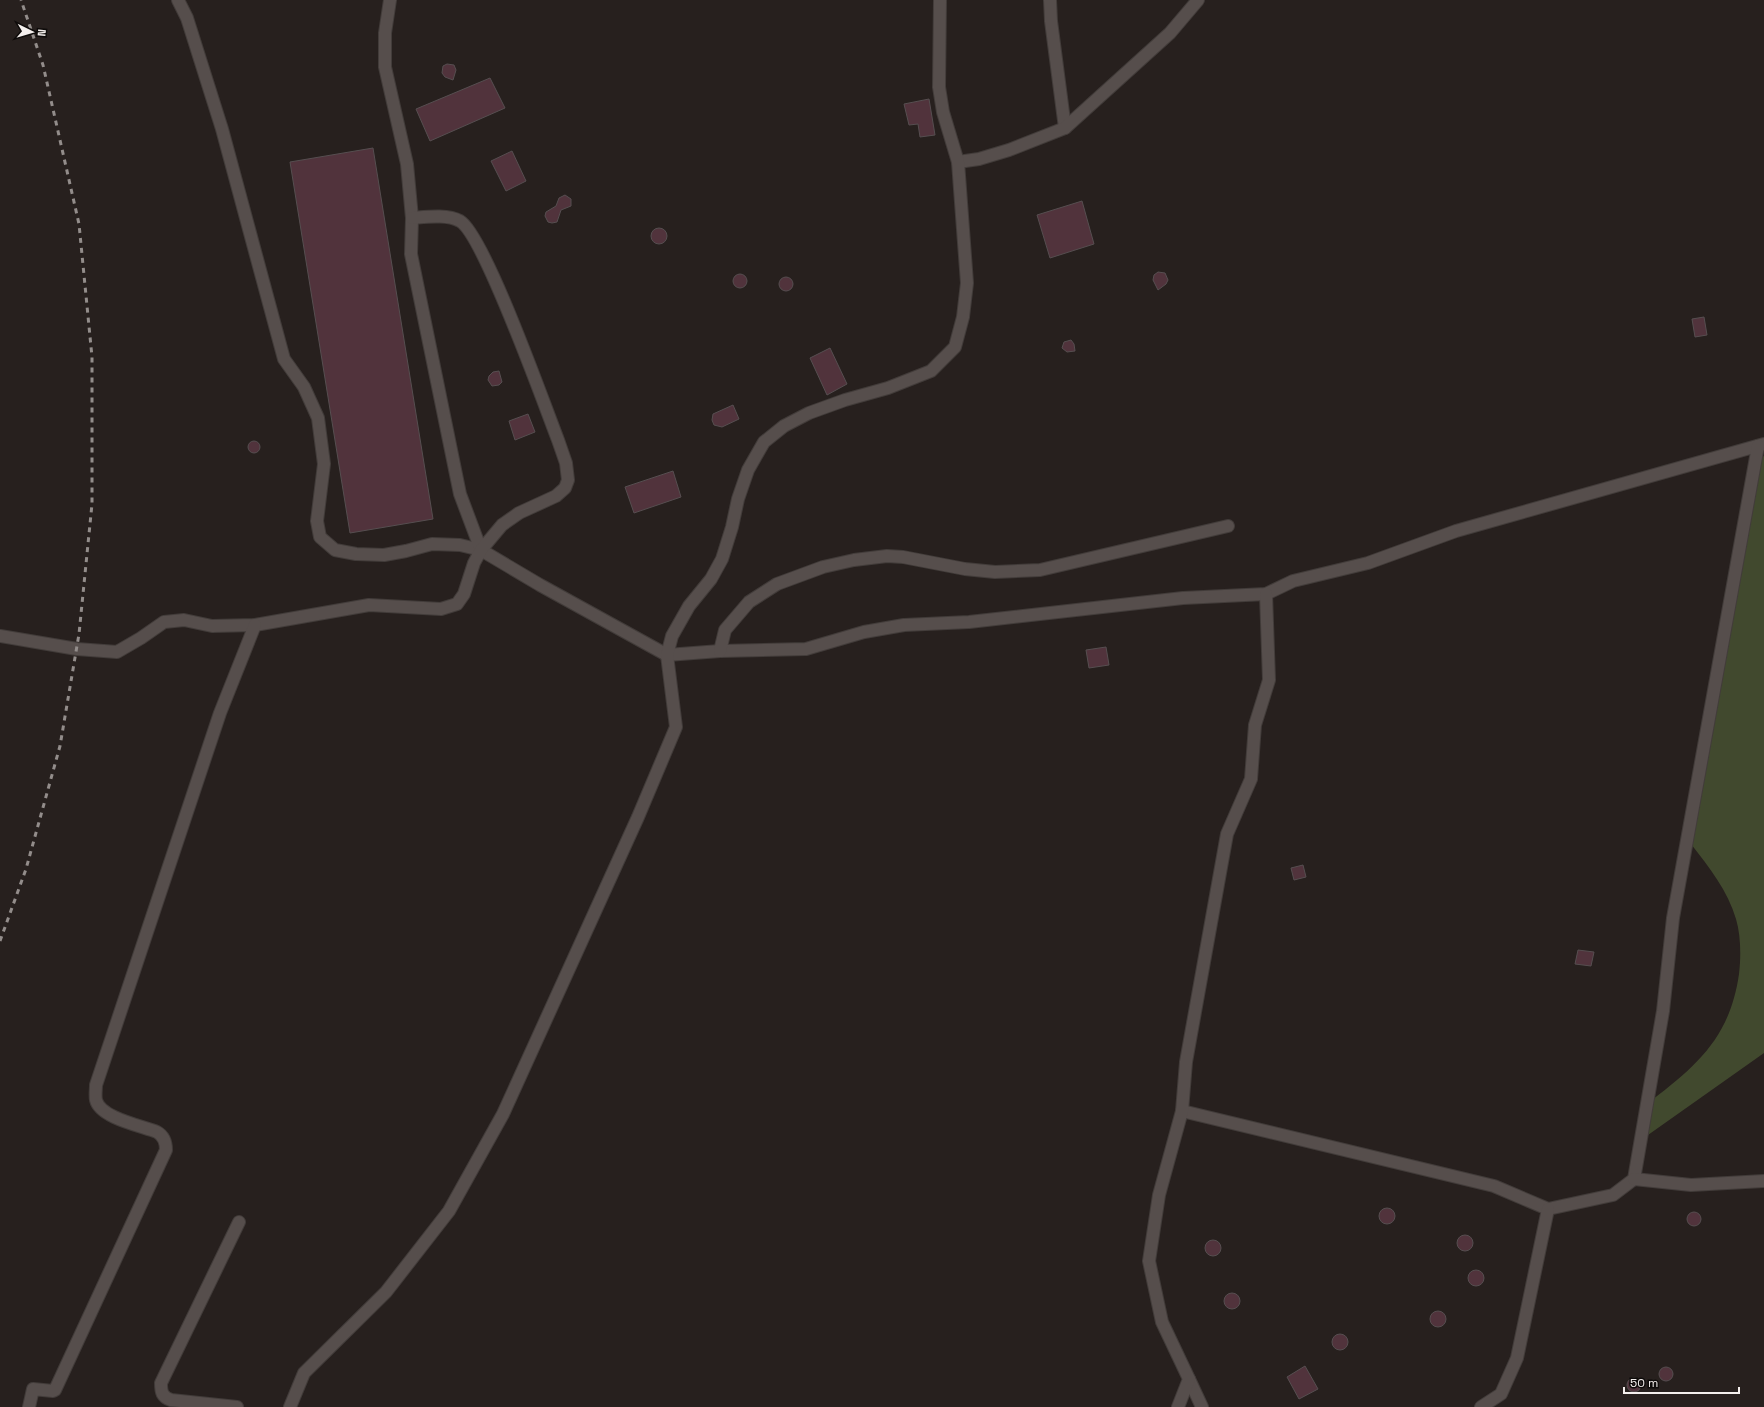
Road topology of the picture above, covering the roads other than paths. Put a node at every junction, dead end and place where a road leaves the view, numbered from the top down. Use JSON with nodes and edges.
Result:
{"nodes":[{"id":1,"x":178,"y":0,"type":"edge"},
{"id":2,"x":390,"y":0,"type":"edge"},
{"id":3,"x":940,"y":0,"type":"edge"},
{"id":4,"x":1050,"y":0,"type":"edge"},
{"id":5,"x":1198,"y":0,"type":"edge"},
{"id":6,"x":1065,"y":128,"type":"junction"},
{"id":7,"x":958,"y":162,"type":"junction"},
{"id":8,"x":412,"y":218,"type":"junction"},
{"id":9,"x":1761,"y":445,"type":"edge"},
{"id":10,"x":1228,"y":526,"type":"dead end"},
{"id":11,"x":481,"y":550,"type":"junction"},
{"id":12,"x":1266,"y":594,"type":"junction"},
{"id":13,"x":254,"y":625,"type":"junction"},
{"id":14,"x":0,"y":636,"type":"edge"},
{"id":15,"x":720,"y":651,"type":"junction"},
{"id":16,"x":667,"y":655,"type":"junction"},
{"id":17,"x":1182,"y":1111,"type":"junction"},
{"id":18,"x":1634,"y":1179,"type":"junction"},
{"id":19,"x":1764,"y":1181,"type":"edge"},
{"id":20,"x":1548,"y":1209,"type":"junction"},
{"id":21,"x":239,"y":1222,"type":"dead end"},
{"id":22,"x":1189,"y":1379,"type":"junction"},
{"id":23,"x":189,"y":1405,"type":"edge"},
{"id":24,"x":29,"y":1407,"type":"edge"},
{"id":25,"x":237,"y":1407,"type":"edge"},
{"id":26,"x":290,"y":1407,"type":"edge"},
{"id":27,"x":1178,"y":1407,"type":"edge"},
{"id":28,"x":1202,"y":1407,"type":"edge"},
{"id":29,"x":1481,"y":1407,"type":"edge"}],
"edges":[{"from":1,"to":11,"type":"street"},
{"from":2,"to":8,"type":"street"},
{"from":3,"to":7,"type":"street"},
{"from":4,"to":6,"type":"street"},
{"from":5,"to":6,"type":"street"},
{"from":6,"to":7,"type":"street"},
{"from":7,"to":16,"type":"street"},
{"from":8,"to":11,"type":"street"},
{"from":8,"to":11,"type":"street"},
{"from":9,"to":12,"type":"street"},
{"from":9,"to":18,"type":"street"},
{"from":10,"to":15,"type":"street"},
{"from":11,"to":13,"type":"street"},
{"from":11,"to":16,"type":"street"},
{"from":12,"to":15,"type":"street"},
{"from":12,"to":17,"type":"street"},
{"from":13,"to":14,"type":"street"},
{"from":13,"to":24,"type":"street"},
{"from":15,"to":16,"type":"street"},
{"from":16,"to":26,"type":"street"},
{"from":17,"to":20,"type":"street"},
{"from":17,"to":22,"type":"street"},
{"from":18,"to":19,"type":"street"},
{"from":18,"to":20,"type":"street"},
{"from":20,"to":29,"type":"street"},
{"from":21,"to":23,"type":"street"},
{"from":22,"to":27,"type":"street"},
{"from":22,"to":28,"type":"street"},
{"from":23,"to":25,"type":"street"}]}
